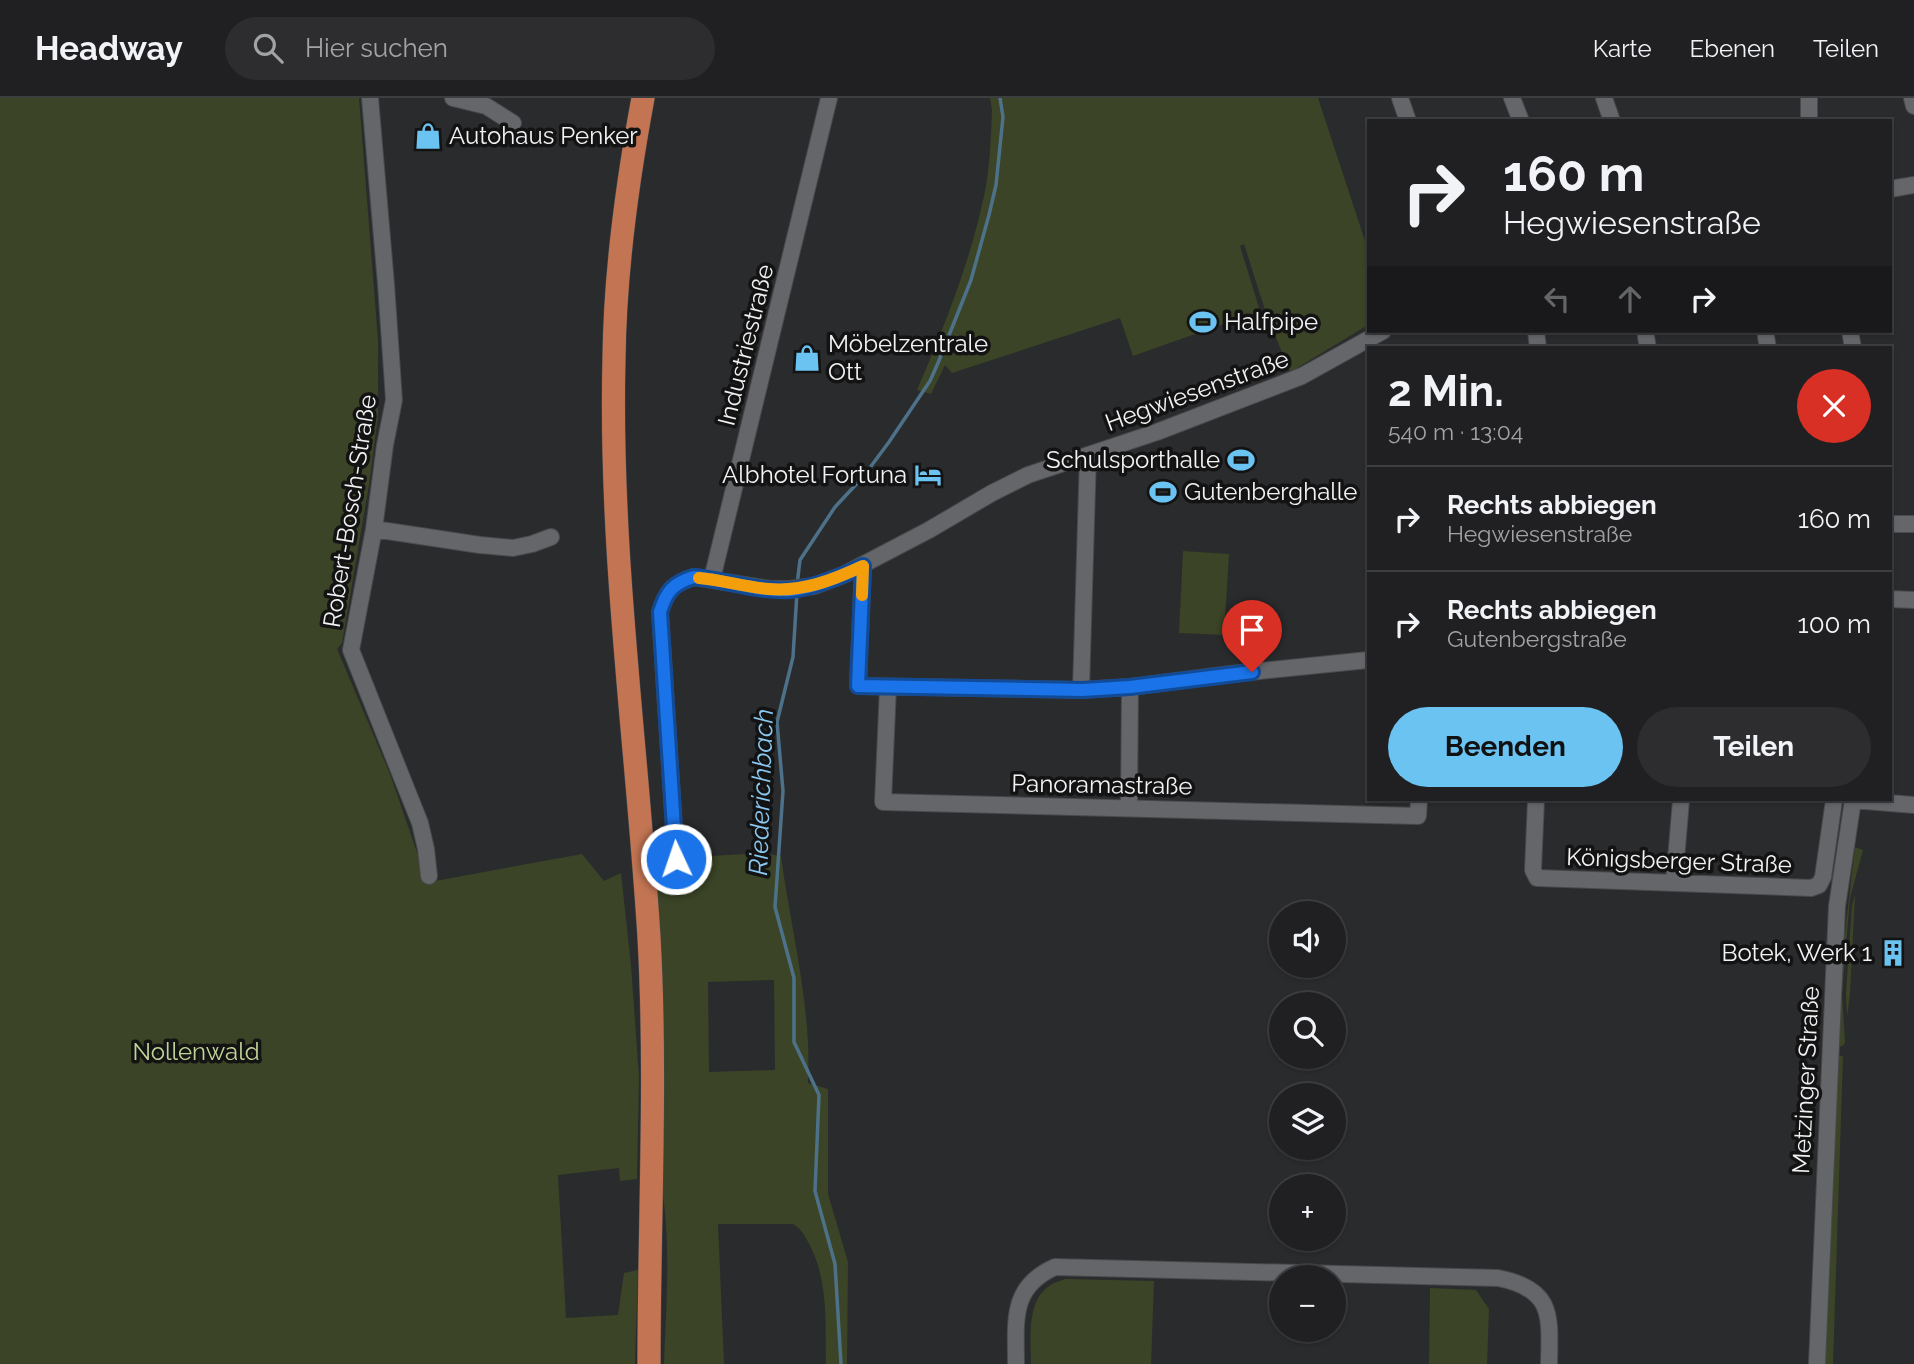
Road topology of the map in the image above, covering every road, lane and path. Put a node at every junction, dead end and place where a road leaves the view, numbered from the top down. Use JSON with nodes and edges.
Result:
{"nodes":[{"id":1,"x":370,"y":98,"type":"edge"},
{"id":2,"x":453,"y":98,"type":"edge"},
{"id":3,"x":643,"y":98,"type":"edge"},
{"id":4,"x":829,"y":98,"type":"edge"},
{"id":5,"x":1400,"y":98,"type":"edge"},
{"id":6,"x":1512,"y":98,"type":"edge"},
{"id":7,"x":1604,"y":98,"type":"edge"},
{"id":8,"x":1810,"y":98,"type":"edge"},
{"id":9,"x":1912,"y":98,"type":"edge"},
{"id":10,"x":1914,"y":106,"type":"edge"},
{"id":11,"x":1407,"y":119,"type":"edge"},
{"id":12,"x":1520,"y":119,"type":"edge"},
{"id":13,"x":1611,"y":119,"type":"edge"},
{"id":14,"x":1810,"y":119,"type":"edge"},
{"id":15,"x":513,"y":123,"type":"dead end"},
{"id":16,"x":1914,"y":185,"type":"edge"},
{"id":17,"x":1892,"y":189,"type":"edge"},
{"id":18,"x":1378,"y":333,"type":"edge"},
{"id":19,"x":1088,"y":455,"type":"junction"},
{"id":20,"x":1892,"y":524,"type":"edge"},
{"id":21,"x":1914,"y":524,"type":"edge"},
{"id":22,"x":374,"y":529,"type":"junction"},
{"id":23,"x":551,"y":537,"type":"dead end"},
{"id":24,"x":863,"y":566,"type":"junction"},
{"id":25,"x":712,"y":579,"type":"junction"},
{"id":26,"x":1892,"y":599,"type":"edge"},
{"id":27,"x":1914,"y":600,"type":"edge"},
{"id":28,"x":1367,"y":660,"type":"edge"},
{"id":29,"x":888,"y":687,"type":"junction"},
{"id":30,"x":1130,"y":687,"type":"junction"},
{"id":31,"x":1082,"y":690,"type":"junction"},
{"id":32,"x":1419,"y":801,"type":"edge"},
{"id":33,"x":1536,"y":801,"type":"edge"},
{"id":34,"x":1681,"y":801,"type":"edge"},
{"id":35,"x":1834,"y":801,"type":"edge"},
{"id":36,"x":1853,"y":801,"type":"edge"},
{"id":37,"x":1865,"y":801,"type":"edge"},
{"id":38,"x":1914,"y":805,"type":"edge"},
{"id":39,"x":1129,"y":808,"type":"junction"},
{"id":40,"x":676,"y":859,"type":"dead end"},
{"id":41,"x":429,"y":876,"type":"dead end"},
{"id":42,"x":1674,"y":883,"type":"junction"},
{"id":43,"x":649,"y":1364,"type":"edge"},
{"id":44,"x":1016,"y":1364,"type":"edge"},
{"id":45,"x":1549,"y":1364,"type":"edge"},
{"id":46,"x":1817,"y":1364,"type":"edge"}],
"edges":[{"from":1,"to":22,"type":"street","name":"Robert-Bosch-Straße"},
{"from":2,"to":15,"type":"street"},
{"from":3,"to":43,"type":"highway"},
{"from":4,"to":25,"type":"street","name":"Industriestraße"},
{"from":5,"to":11,"type":"street"},
{"from":6,"to":12,"type":"street"},
{"from":7,"to":13,"type":"street"},
{"from":8,"to":14,"type":"street"},
{"from":9,"to":10,"type":"street"},
{"from":16,"to":17,"type":"street"},
{"from":18,"to":19,"type":"street","name":"Hegwiesenstraße"},
{"from":19,"to":24,"type":"street","name":"Hegwiesenstraße"},
{"from":19,"to":31,"type":"street"},
{"from":20,"to":21,"type":"street"},
{"from":22,"to":23,"type":"street"},
{"from":22,"to":41,"type":"street","name":"Robert-Bosch-Straße"},
{"from":24,"to":25,"type":"street","name":"Hegwiesenstraße"},
{"from":24,"to":29,"type":"street"},
{"from":25,"to":40,"type":"street"},
{"from":26,"to":27,"type":"street"},
{"from":28,"to":30,"type":"street"},
{"from":29,"to":31,"type":"street"},
{"from":29,"to":39,"type":"street","name":"Panoramastraße"},
{"from":30,"to":31,"type":"street"},
{"from":30,"to":39,"type":"street"},
{"from":32,"to":39,"type":"street","name":"Panoramastraße"},
{"from":33,"to":42,"type":"street","name":"Königsberger Straße"},
{"from":34,"to":42,"type":"street"},
{"from":35,"to":42,"type":"street","name":"Königsberger Straße"},
{"from":36,"to":46,"type":"street","name":"Metzinger Straße"},
{"from":37,"to":38,"type":"street"},
{"from":44,"to":45,"type":"street"}]}
